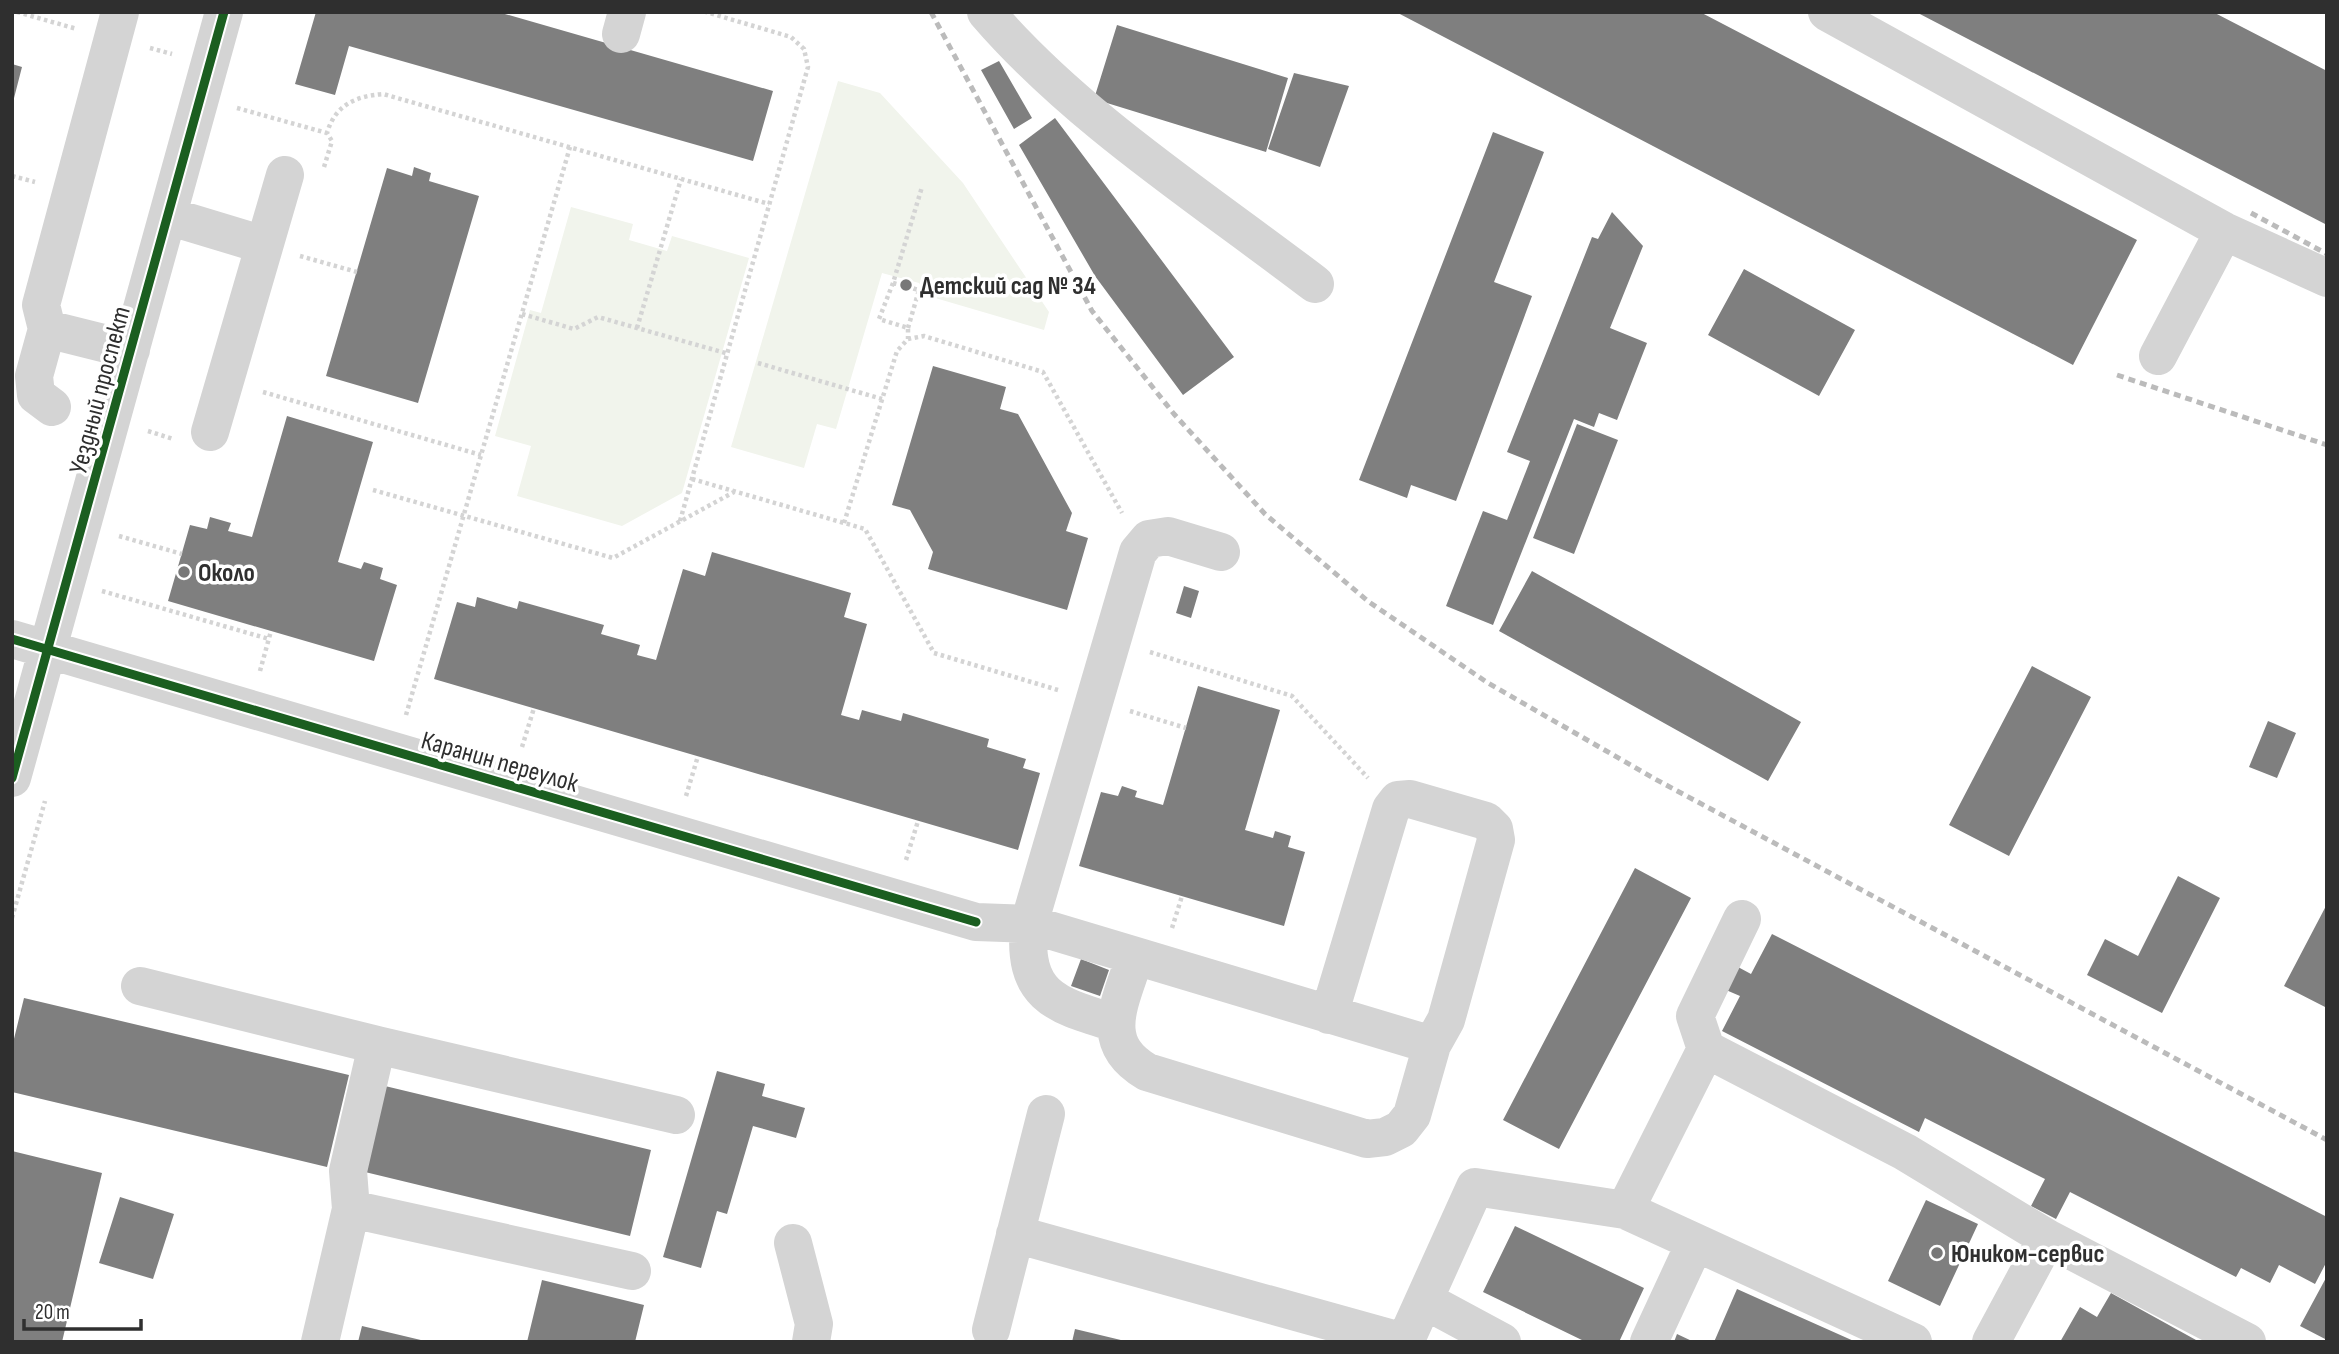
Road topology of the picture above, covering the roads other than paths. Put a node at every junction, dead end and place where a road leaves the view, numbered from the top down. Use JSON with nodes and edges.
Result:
{"nodes":[{"id":1,"x":120,"y":12,"type":"edge"},
{"id":2,"x":224,"y":12,"type":"edge"},
{"id":3,"x":986,"y":12,"type":"edge"},
{"id":4,"x":1827,"y":12,"type":"edge"},
{"id":5,"x":285,"y":175,"type":"dead end"},
{"id":6,"x":168,"y":216,"type":"junction"},
{"id":7,"x":2224,"y":231,"type":"junction"},
{"id":8,"x":264,"y":245,"type":"junction"},
{"id":9,"x":2327,"y":278,"type":"edge"},
{"id":10,"x":1315,"y":284,"type":"dead end"},
{"id":11,"x":47,"y":328,"type":"junction"},
{"id":12,"x":131,"y":350,"type":"junction"},
{"id":13,"x":2158,"y":356,"type":"dead end"},
{"id":14,"x":52,"y":407,"type":"dead end"},
{"id":15,"x":210,"y":432,"type":"dead end"},
{"id":16,"x":1221,"y":552,"type":"dead end"},
{"id":17,"x":29,"y":645,"type":"edge"},
{"id":18,"x":12,"y":778,"type":"edge"},
{"id":19,"x":1742,"y":919,"type":"dead end"},
{"id":20,"x":1029,"y":924,"type":"junction"},
{"id":21,"x":1135,"y":956,"type":"junction"},
{"id":22,"x":140,"y":986,"type":"dead end"},
{"id":23,"x":1329,"y":1015,"type":"junction"},
{"id":24,"x":1115,"y":1023,"type":"junction"},
{"id":25,"x":377,"y":1045,"type":"junction"},
{"id":26,"x":1432,"y":1045,"type":"junction"},
{"id":27,"x":1706,"y":1049,"type":"junction"},
{"id":28,"x":1046,"y":1114,"type":"dead end"},
{"id":29,"x":676,"y":1115,"type":"dead end"},
{"id":30,"x":351,"y":1209,"type":"junction"},
{"id":31,"x":1625,"y":1210,"type":"junction"},
{"id":32,"x":1015,"y":1234,"type":"junction"},
{"id":33,"x":2047,"y":1238,"type":"junction"},
{"id":34,"x":793,"y":1242,"type":"dead end"},
{"id":35,"x":1695,"y":1243,"type":"junction"},
{"id":36,"x":632,"y":1271,"type":"dead end"},
{"id":37,"x":1424,"y":1300,"type":"junction"},
{"id":38,"x":991,"y":1330,"type":"dead end"},
{"id":39,"x":2235,"y":1339,"type":"edge"},
{"id":40,"x":320,"y":1342,"type":"edge"},
{"id":41,"x":811,"y":1342,"type":"edge"},
{"id":42,"x":1404,"y":1342,"type":"edge"},
{"id":43,"x":1502,"y":1342,"type":"edge"},
{"id":44,"x":1648,"y":1342,"type":"edge"},
{"id":45,"x":1913,"y":1342,"type":"edge"},
{"id":46,"x":1991,"y":1342,"type":"edge"}],
"edges":[{"from":1,"to":11,"type":"street"},
{"from":2,"to":6,"type":"street","name":"Уездный проспект"},
{"from":3,"to":10,"type":"street"},
{"from":4,"to":7,"type":"street"},
{"from":5,"to":8,"type":"street"},
{"from":6,"to":8,"type":"street"},
{"from":6,"to":12,"type":"street","name":"Уездный проспект"},
{"from":7,"to":9,"type":"street"},
{"from":7,"to":13,"type":"street"},
{"from":8,"to":15,"type":"street"},
{"from":11,"to":12,"type":"street"},
{"from":11,"to":14,"type":"street"},
{"from":12,"to":17,"type":"street","name":"Уездный проспект"},
{"from":16,"to":20,"type":"street"},
{"from":17,"to":18,"type":"street","name":"Уездный проспект"},
{"from":17,"to":20,"type":"street","name":"Каранин переулок"},
{"from":19,"to":27,"type":"street"},
{"from":20,"to":21,"type":"street","name":"Каранин переулок"},
{"from":20,"to":24,"type":"street"},
{"from":21,"to":23,"type":"street","name":"Каранин переулок"},
{"from":21,"to":24,"type":"street"},
{"from":22,"to":25,"type":"street"},
{"from":23,"to":26,"type":"street","name":"Каранин переулок"},
{"from":23,"to":26,"type":"street"},
{"from":24,"to":26,"type":"street"},
{"from":25,"to":29,"type":"street"},
{"from":25,"to":30,"type":"street"},
{"from":27,"to":31,"type":"street"},
{"from":27,"to":33,"type":"street"},
{"from":28,"to":32,"type":"street"},
{"from":30,"to":36,"type":"street"},
{"from":30,"to":40,"type":"street"},
{"from":31,"to":35,"type":"street"},
{"from":31,"to":37,"type":"street"},
{"from":32,"to":38,"type":"street"},
{"from":32,"to":42,"type":"street"},
{"from":33,"to":39,"type":"street"},
{"from":33,"to":46,"type":"street"},
{"from":34,"to":41,"type":"street"},
{"from":35,"to":44,"type":"street"},
{"from":35,"to":45,"type":"street"},
{"from":37,"to":42,"type":"street"},
{"from":37,"to":43,"type":"street"}]}
